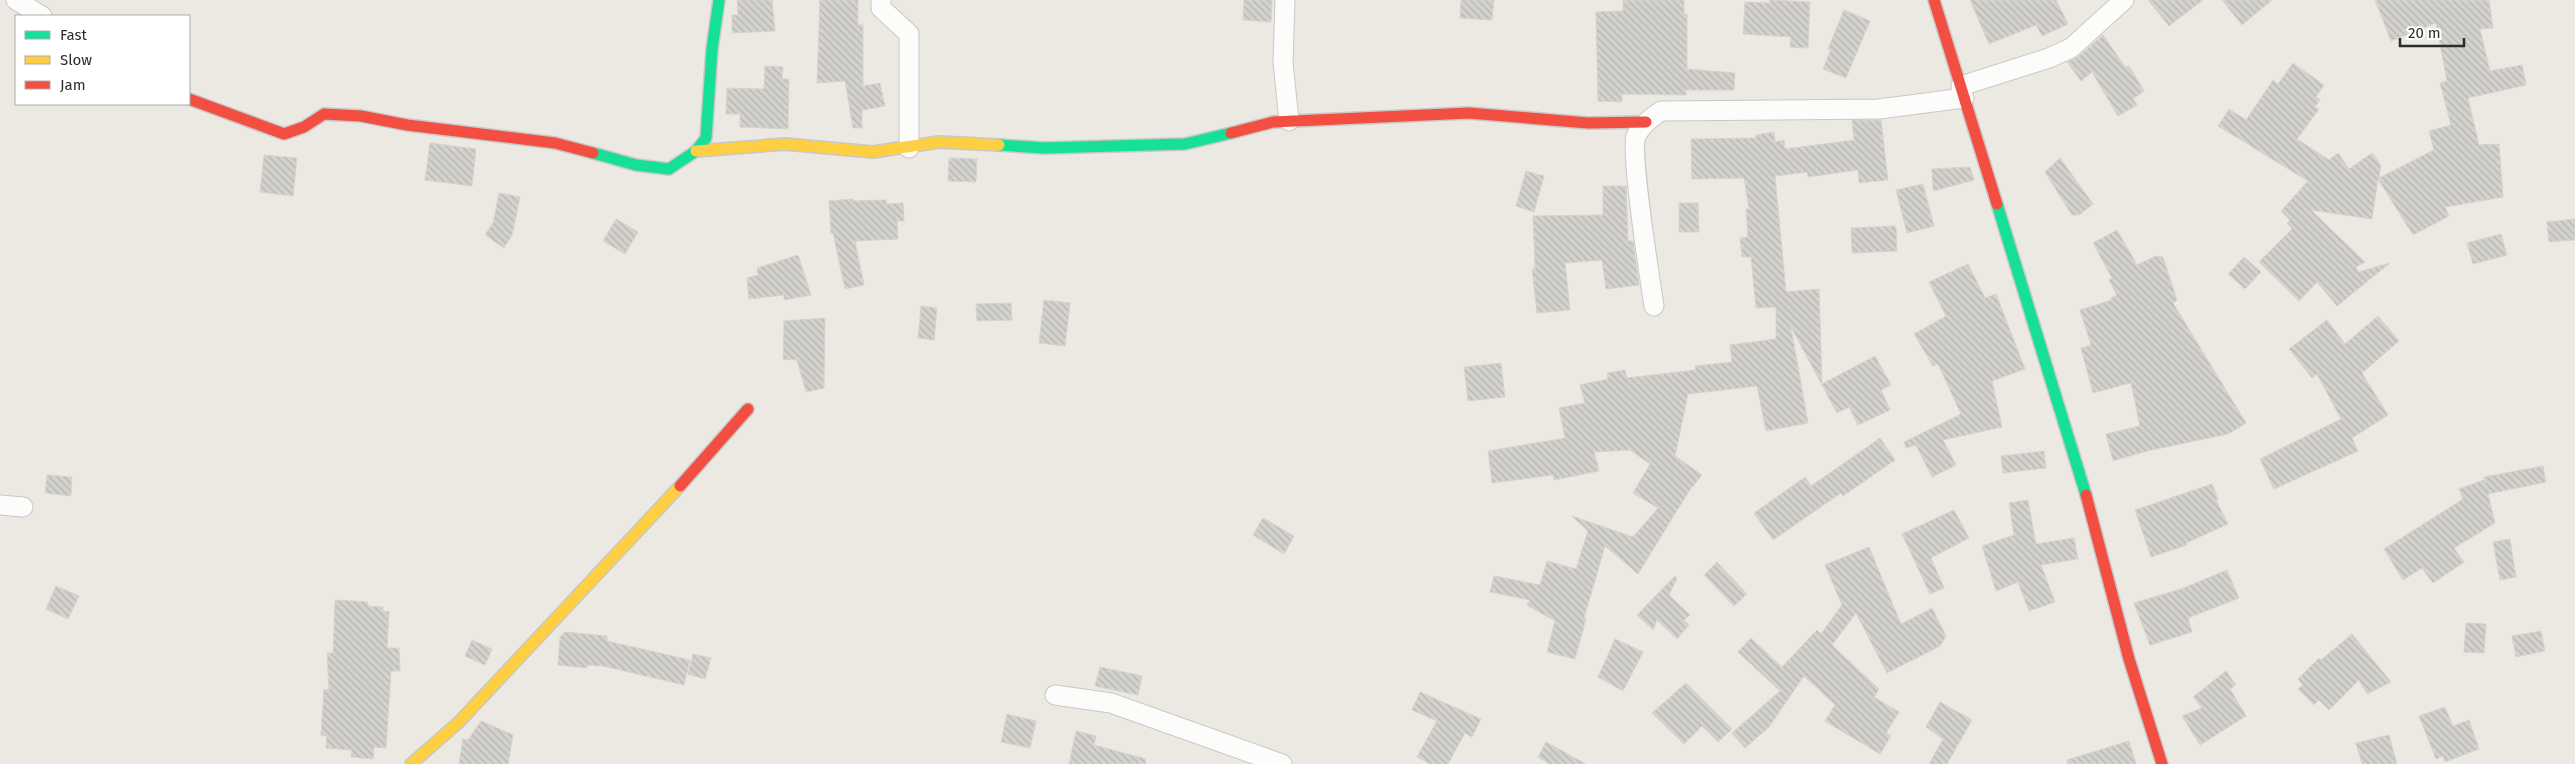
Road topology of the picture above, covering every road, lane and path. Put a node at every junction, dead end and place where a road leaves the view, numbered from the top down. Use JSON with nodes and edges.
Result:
{"nodes":[{"id":1,"x":16,"y":0,"type":"edge"},
{"id":2,"x":719,"y":0,"type":"edge"},
{"id":3,"x":881,"y":0,"type":"edge"},
{"id":4,"x":1285,"y":0,"type":"edge"},
{"id":5,"x":1934,"y":0,"type":"edge"},
{"id":6,"x":2124,"y":0,"type":"edge"},
{"id":7,"x":40,"y":15,"type":"edge"},
{"id":8,"x":1963,"y":92,"type":"junction"},
{"id":9,"x":190,"y":98,"type":"edge"},
{"id":10,"x":1289,"y":121,"type":"junction"},
{"id":11,"x":1646,"y":122,"type":"junction"},
{"id":12,"x":909,"y":148,"type":"junction"},
{"id":13,"x":696,"y":151,"type":"junction"},
{"id":14,"x":1654,"y":306,"type":"dead end"},
{"id":15,"x":748,"y":409,"type":"dead end"},
{"id":16,"x":0,"y":504,"type":"edge"},
{"id":17,"x":23,"y":507,"type":"dead end"},
{"id":18,"x":1055,"y":695,"type":"dead end"},
{"id":19,"x":411,"y":764,"type":"edge"},
{"id":20,"x":1282,"y":764,"type":"edge"},
{"id":21,"x":2162,"y":764,"type":"edge"}],
"edges":[{"from":1,"to":7,"type":"street"},
{"from":2,"to":13,"type":"street"},
{"from":3,"to":12,"type":"street"},
{"from":4,"to":10,"type":"street"},
{"from":5,"to":8,"type":"street"},
{"from":6,"to":8,"type":"street"},
{"from":8,"to":11,"type":"street"},
{"from":8,"to":21,"type":"street"},
{"from":9,"to":13,"type":"street"},
{"from":10,"to":11,"type":"street"},
{"from":10,"to":12,"type":"street"},
{"from":11,"to":14,"type":"street"},
{"from":12,"to":13,"type":"street"},
{"from":15,"to":19,"type":"street"},
{"from":16,"to":17,"type":"street"},
{"from":18,"to":20,"type":"street"}]}
